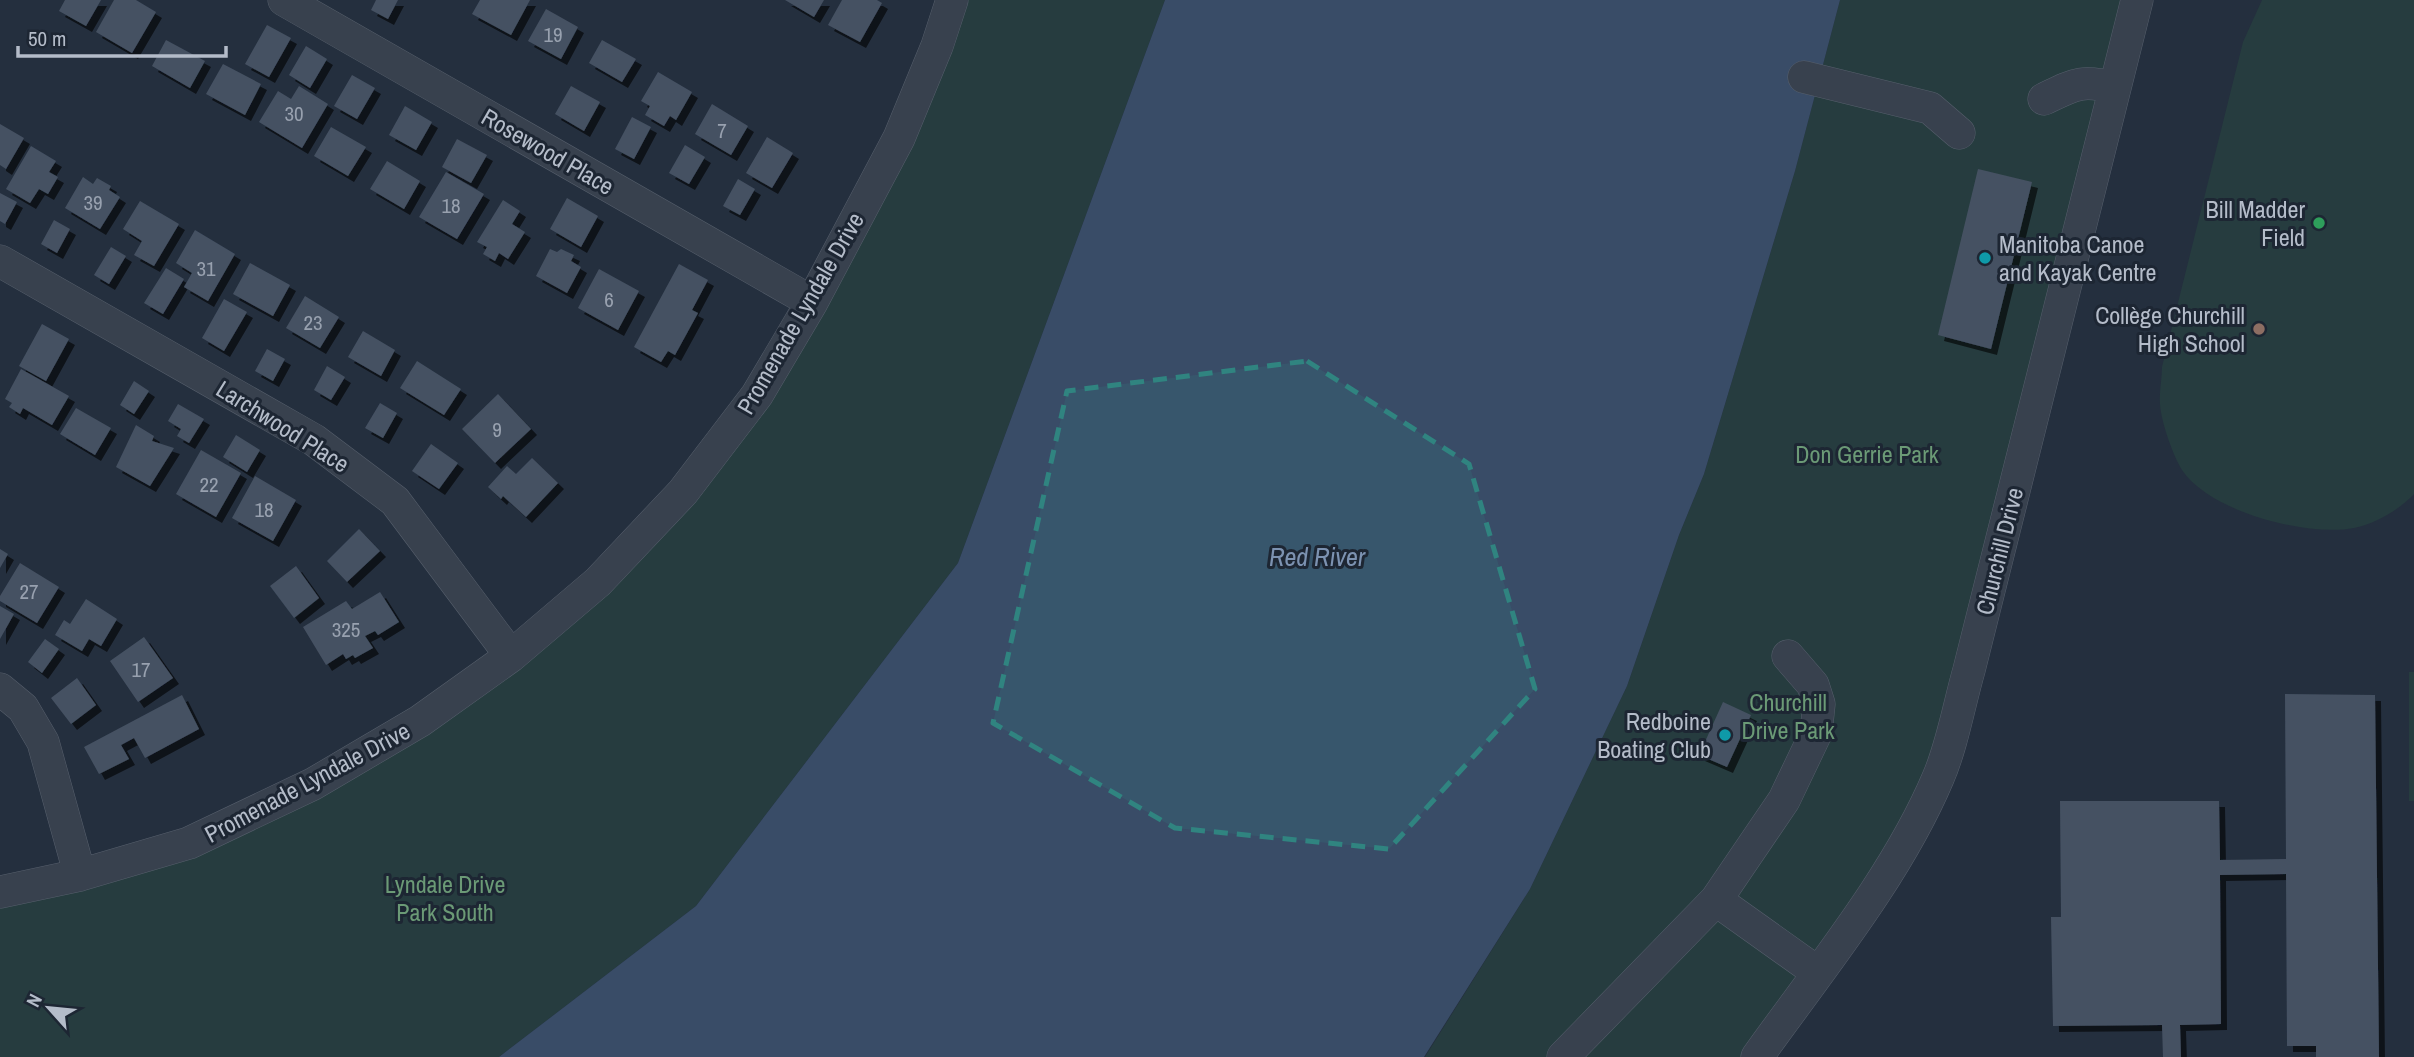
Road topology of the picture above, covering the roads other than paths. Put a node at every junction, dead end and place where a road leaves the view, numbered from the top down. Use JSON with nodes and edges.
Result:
{"nodes":[{"id":1,"x":284,"y":0,"type":"edge"},
{"id":2,"x":952,"y":0,"type":"edge"},
{"id":3,"x":2137,"y":0,"type":"edge"},
{"id":4,"x":1804,"y":77,"type":"dead end"},
{"id":5,"x":2115,"y":89,"type":"junction"},
{"id":6,"x":2045,"y":99,"type":"dead end"},
{"id":7,"x":1959,"y":133,"type":"dead end"},
{"id":8,"x":0,"y":261,"type":"edge"},
{"id":9,"x":812,"y":302,"type":"junction"},
{"id":10,"x":511,"y":656,"type":"junction"},
{"id":11,"x":1788,"y":656,"type":"dead end"},
{"id":12,"x":0,"y":689,"type":"edge"},
{"id":13,"x":80,"y":875,"type":"junction"},
{"id":14,"x":0,"y":892,"type":"edge"},
{"id":15,"x":1716,"y":900,"type":"junction"},
{"id":16,"x":1817,"y":972,"type":"junction"},
{"id":17,"x":1563,"y":1057,"type":"edge"},
{"id":18,"x":1757,"y":1057,"type":"edge"}],
"edges":[{"from":1,"to":9,"type":"street","name":"Rosewood Place"},
{"from":2,"to":9,"type":"street","name":"Promenade Lyndale Drive"},
{"from":3,"to":5,"type":"street","name":"Churchill Drive"},
{"from":4,"to":7,"type":"street"},
{"from":5,"to":6,"type":"street"},
{"from":5,"to":16,"type":"street","name":"Churchill Drive"},
{"from":8,"to":10,"type":"street","name":"Larchwood Place"},
{"from":9,"to":10,"type":"street","name":"Promenade Lyndale Drive"},
{"from":10,"to":13,"type":"street","name":"Promenade Lyndale Drive"},
{"from":11,"to":15,"type":"street"},
{"from":12,"to":13,"type":"street"},
{"from":13,"to":14,"type":"street","name":"Promenade Lyndale Drive"},
{"from":15,"to":16,"type":"street"},
{"from":15,"to":17,"type":"street"},
{"from":16,"to":18,"type":"street","name":"Churchill Drive"}]}
